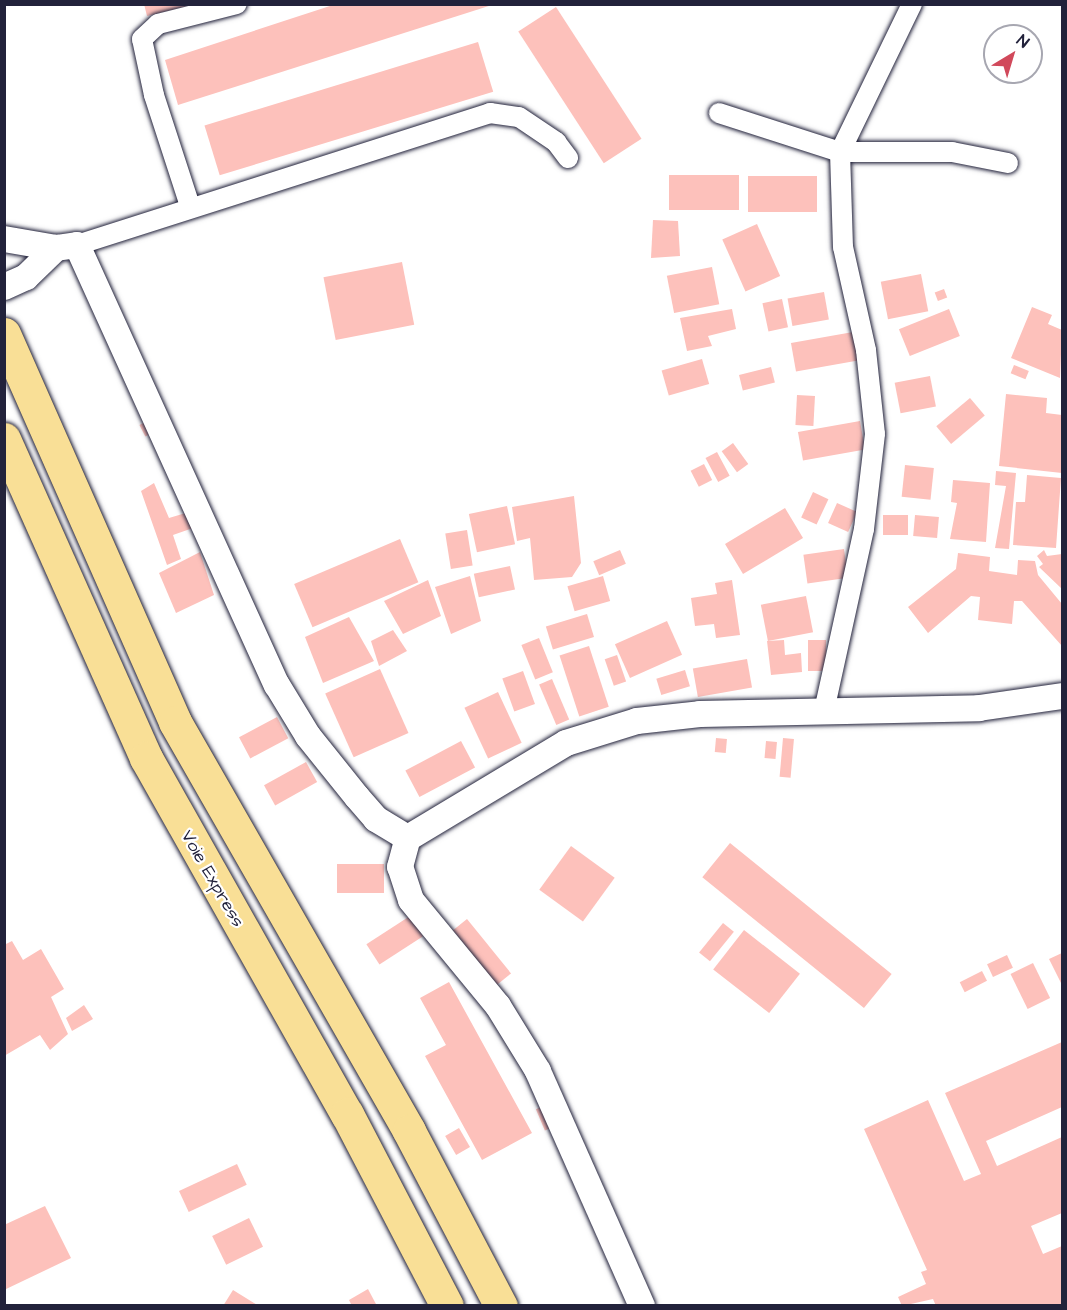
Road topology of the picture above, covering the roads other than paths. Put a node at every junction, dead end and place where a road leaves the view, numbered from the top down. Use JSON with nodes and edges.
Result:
{"nodes":[{"id":1,"x":237,"y":4,"type":"edge"},
{"id":2,"x":912,"y":4,"type":"edge"},
{"id":3,"x":719,"y":113,"type":"dead end"},
{"id":4,"x":840,"y":152,"type":"junction"},
{"id":5,"x":568,"y":158,"type":"dead end"},
{"id":6,"x":1008,"y":163,"type":"dead end"},
{"id":7,"x":190,"y":206,"type":"junction"},
{"id":8,"x":4,"y":239,"type":"edge"},
{"id":9,"x":66,"y":246,"type":"junction"},
{"id":10,"x":4,"y":287,"type":"edge"},
{"id":11,"x":4,"y":334,"type":"edge"},
{"id":12,"x":4,"y":439,"type":"edge"},
{"id":13,"x":1062,"y":696,"type":"edge"},
{"id":14,"x":824,"y":711,"type":"junction"},
{"id":15,"x":408,"y":838,"type":"junction"},
{"id":16,"x":447,"y":1305,"type":"edge"},
{"id":17,"x":501,"y":1305,"type":"edge"},
{"id":18,"x":642,"y":1305,"type":"edge"}],
"edges":[{"from":1,"to":7,"type":"street"},
{"from":2,"to":4,"type":"street"},
{"from":3,"to":4,"type":"street"},
{"from":4,"to":6,"type":"street"},
{"from":4,"to":14,"type":"street"},
{"from":5,"to":7,"type":"street"},
{"from":7,"to":9,"type":"street"},
{"from":8,"to":9,"type":"street"},
{"from":9,"to":10,"type":"street"},
{"from":9,"to":15,"type":"street"},
{"from":11,"to":17,"type":"highway"},
{"from":12,"to":16,"type":"highway","name":"Voie Express"},
{"from":13,"to":14,"type":"street"},
{"from":14,"to":15,"type":"street"},
{"from":15,"to":18,"type":"street"}]}
